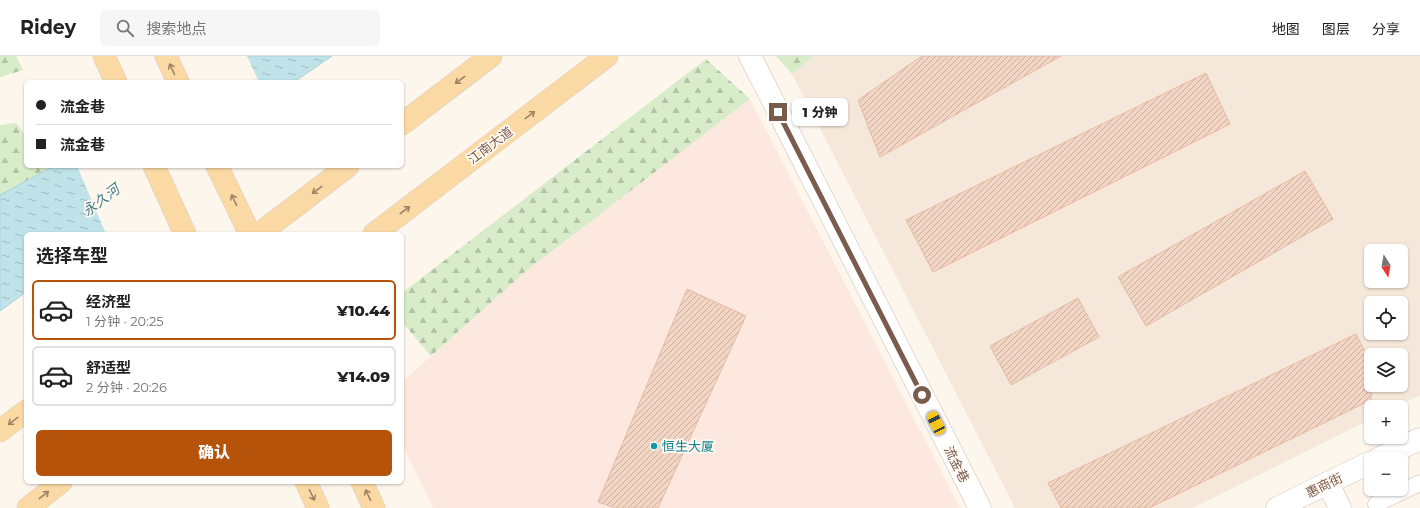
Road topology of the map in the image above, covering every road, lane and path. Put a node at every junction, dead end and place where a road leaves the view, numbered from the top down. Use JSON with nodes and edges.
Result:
{"nodes":[{"id":1,"x":104,"y":56,"type":"edge"},
{"id":2,"x":166,"y":56,"type":"edge"},
{"id":3,"x":491,"y":56,"type":"edge"},
{"id":4,"x":607,"y":56,"type":"edge"},
{"id":5,"x":750,"y":56,"type":"edge"},
{"id":6,"x":115,"y":80,"type":"edge"},
{"id":7,"x":177,"y":80,"type":"edge"},
{"id":8,"x":404,"y":122,"type":"edge"},
{"id":9,"x":155,"y":168,"type":"edge"},
{"id":10,"x":219,"y":168,"type":"edge"},
{"id":11,"x":345,"y":168,"type":"edge"},
{"id":12,"x":184,"y":232,"type":"edge"},
{"id":13,"x":249,"y":232,"type":"edge"},
{"id":14,"x":262,"y":232,"type":"edge"},
{"id":15,"x":377,"y":232,"type":"edge"},
{"id":16,"x":24,"y":413,"type":"edge"},
{"id":17,"x":0,"y":431,"type":"edge"},
{"id":18,"x":1420,"y":439,"type":"edge"},
{"id":19,"x":1393,"y":452,"type":"edge"},
{"id":20,"x":1364,"y":465,"type":"edge"},
{"id":21,"x":1328,"y":483,"type":"junction"},
{"id":22,"x":1420,"y":483,"type":"edge"},
{"id":23,"x":58,"y":484,"type":"edge"},
{"id":24,"x":307,"y":484,"type":"edge"},
{"id":25,"x":363,"y":484,"type":"edge"},
{"id":26,"x":28,"y":508,"type":"edge"},
{"id":27,"x":318,"y":508,"type":"edge"},
{"id":28,"x":374,"y":508,"type":"edge"},
{"id":29,"x":980,"y":508,"type":"edge"},
{"id":30,"x":1278,"y":508,"type":"edge"},
{"id":31,"x":1340,"y":508,"type":"edge"},
{"id":32,"x":1378,"y":508,"type":"edge"}],
"edges":[{"from":1,"to":6,"type":"main road"},
{"from":7,"to":2,"type":"main road","one_way":true},
{"from":3,"to":8,"type":"main road","one_way":true},
{"from":15,"to":4,"type":"main road","name":"江南大道","one_way":true},
{"from":5,"to":29,"type":"street","name":"流金巷"},
{"from":9,"to":12,"type":"main road"},
{"from":13,"to":10,"type":"main road","one_way":true},
{"from":11,"to":14,"type":"main road","one_way":true},
{"from":16,"to":17,"type":"main road","one_way":true},
{"from":18,"to":19,"type":"street"},
{"from":20,"to":21,"type":"street","name":"惠商街"},
{"from":21,"to":30,"type":"street","name":"惠商街"},
{"from":21,"to":31,"type":"street"},
{"from":22,"to":32,"type":"lane"},
{"from":26,"to":23,"type":"main road","one_way":true},
{"from":24,"to":27,"type":"main road","one_way":true},
{"from":28,"to":25,"type":"main road","one_way":true}]}
